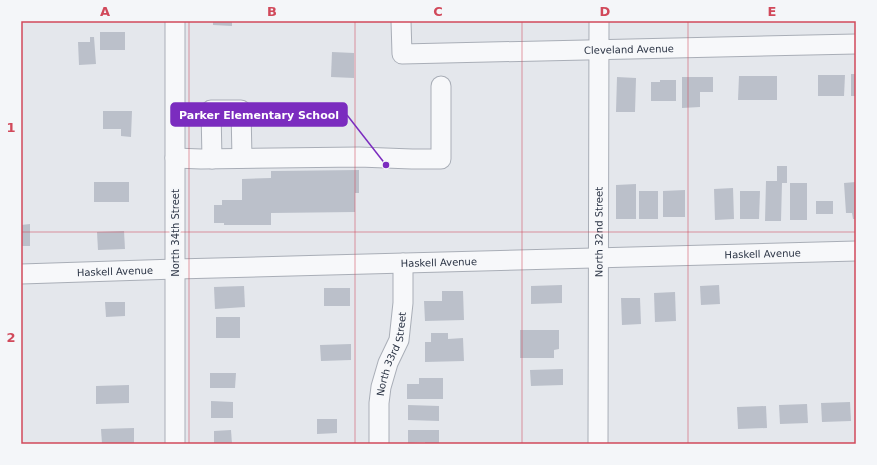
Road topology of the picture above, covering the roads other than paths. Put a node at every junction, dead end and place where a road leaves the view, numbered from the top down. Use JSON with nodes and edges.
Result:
{"nodes":[{"id":1,"x":175,"y":21,"type":"edge"},
{"id":2,"x":402,"y":21,"type":"edge"},
{"id":3,"x":599,"y":21,"type":"edge"},
{"id":4,"x":856,"y":44,"type":"edge"},
{"id":5,"x":599,"y":49,"type":"junction"},
{"id":6,"x":441,"y":86,"type":"dead end"},
{"id":7,"x":175,"y":158,"type":"junction"},
{"id":8,"x":242,"y":158,"type":"junction"},
{"id":9,"x":212,"y":159,"type":"junction"},
{"id":10,"x":856,"y":251,"type":"edge"},
{"id":11,"x":599,"y":257,"type":"junction"},
{"id":12,"x":403,"y":263,"type":"junction"},
{"id":13,"x":176,"y":269,"type":"junction"},
{"id":14,"x":21,"y":274,"type":"edge"},
{"id":15,"x":175,"y":444,"type":"edge"},
{"id":16,"x":379,"y":444,"type":"edge"},
{"id":17,"x":598,"y":444,"type":"edge"}],
"edges":[{"from":1,"to":7,"type":"street","name":"North 34th Street"},
{"from":2,"to":5,"type":"street","name":"Cleveland Avenue"},
{"from":3,"to":5,"type":"street","name":"North 32nd Street"},
{"from":4,"to":5,"type":"street","name":"Cleveland Avenue"},
{"from":5,"to":11,"type":"street","name":"North 32nd Street"},
{"from":6,"to":8,"type":"street"},
{"from":7,"to":9,"type":"street"},
{"from":7,"to":13,"type":"street","name":"North 34th Street"},
{"from":8,"to":9,"type":"street"},
{"from":8,"to":9,"type":"street"},
{"from":10,"to":11,"type":"street","name":"Haskell Avenue"},
{"from":11,"to":12,"type":"street","name":"Haskell Avenue"},
{"from":11,"to":17,"type":"street","name":"North 32nd Street"},
{"from":12,"to":13,"type":"street","name":"Haskell Avenue"},
{"from":12,"to":16,"type":"street","name":"North 33rd Street"},
{"from":13,"to":14,"type":"street","name":"Haskell Avenue"},
{"from":13,"to":15,"type":"street","name":"North 34th Street"}]}
